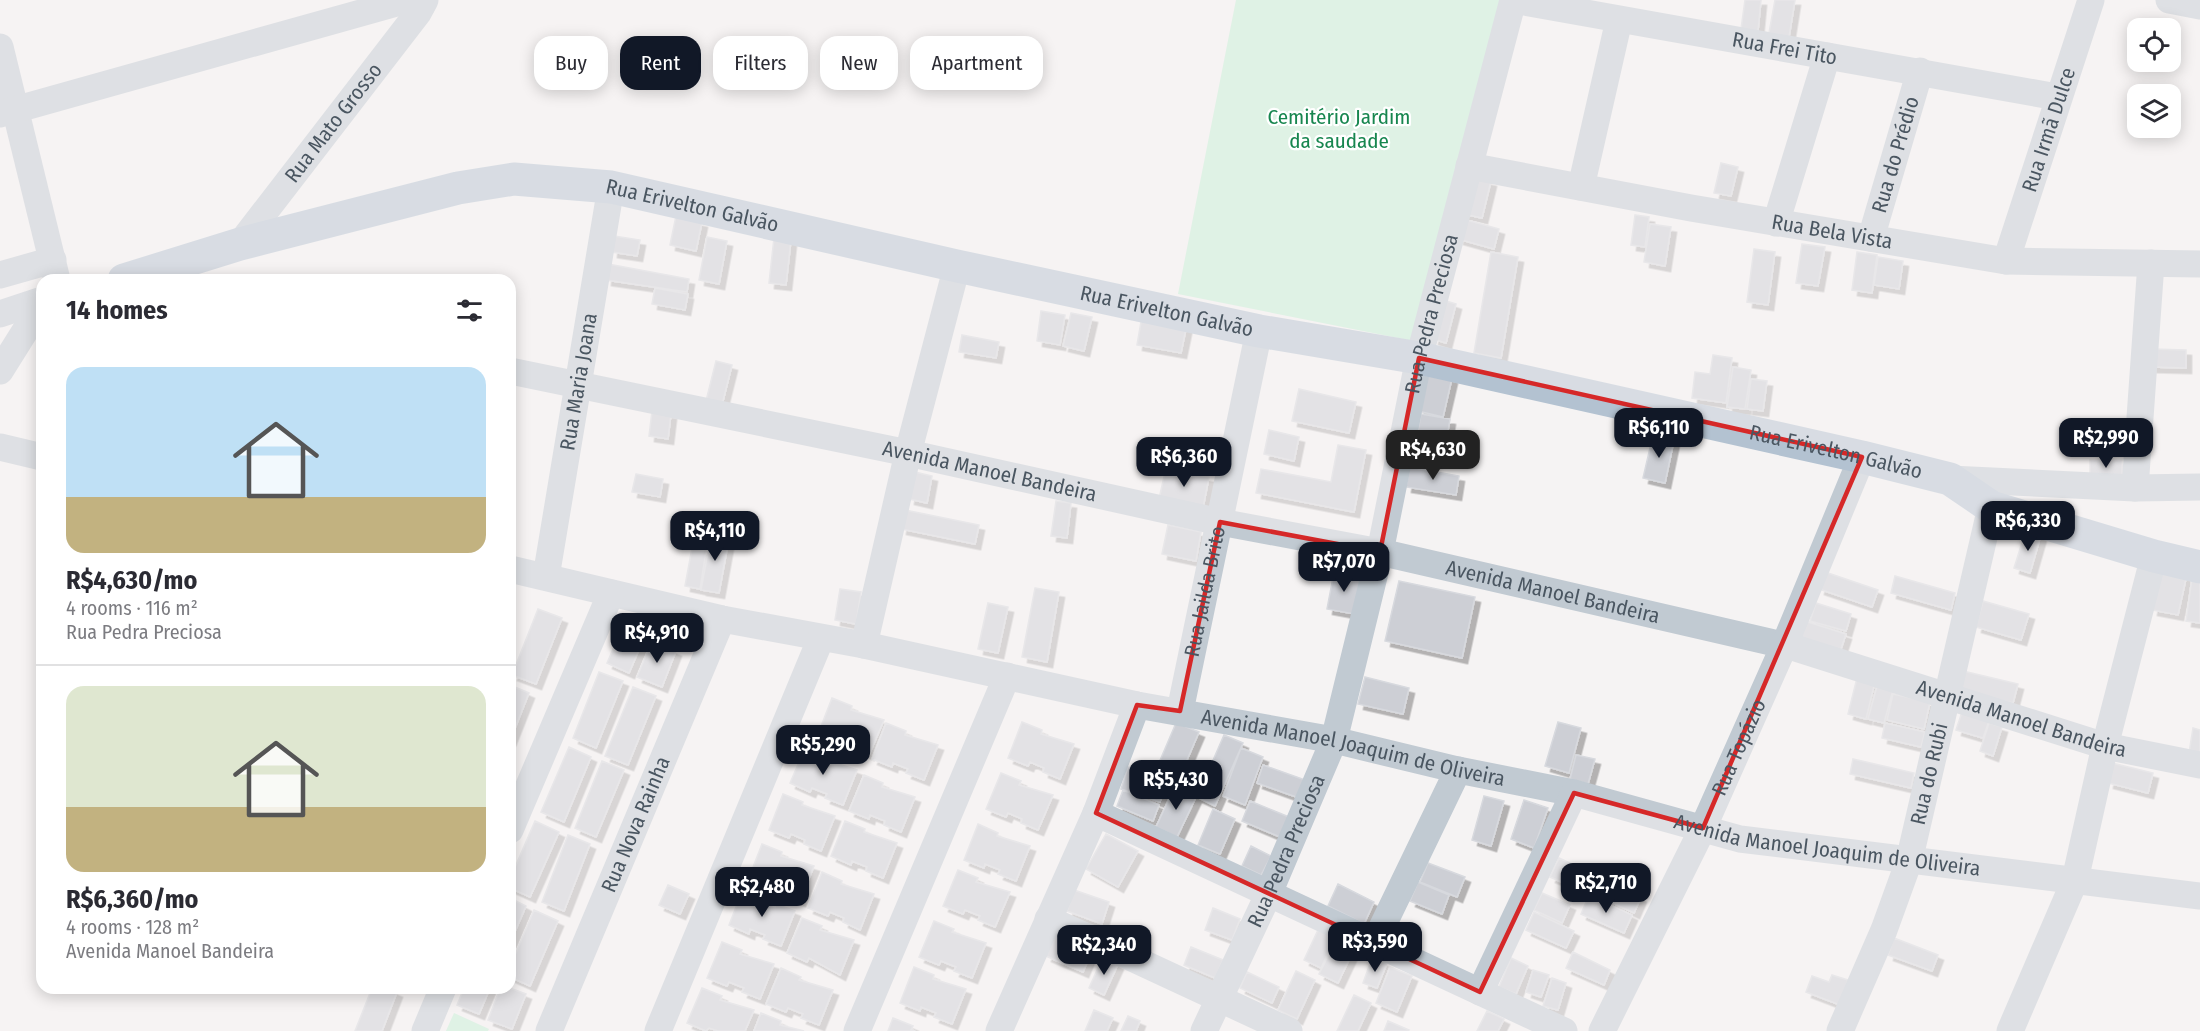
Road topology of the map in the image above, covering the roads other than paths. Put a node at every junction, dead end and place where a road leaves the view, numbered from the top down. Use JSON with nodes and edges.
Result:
{"nodes":[{"id":1,"x":1513,"y":0,"type":"edge"},
{"id":2,"x":2091,"y":0,"type":"edge"},
{"id":3,"x":2169,"y":0,"type":"edge"},
{"id":4,"x":423,"y":3,"type":"edge"},
{"id":5,"x":2200,"y":6,"type":"edge"},
{"id":6,"x":355,"y":7,"type":"edge"},
{"id":7,"x":1619,"y":20,"type":"junction"},
{"id":8,"x":0,"y":46,"type":"edge"},
{"id":9,"x":1827,"y":56,"type":"junction"},
{"id":10,"x":1920,"y":71,"type":"junction"},
{"id":11,"x":2057,"y":97,"type":"junction"},
{"id":12,"x":8,"y":111,"type":"edge"},
{"id":13,"x":1469,"y":166,"type":"junction"},
{"id":14,"x":611,"y":187,"type":"junction"},
{"id":15,"x":1581,"y":187,"type":"junction"},
{"id":16,"x":1776,"y":223,"type":"junction"},
{"id":17,"x":1871,"y":238,"type":"junction"},
{"id":18,"x":240,"y":244,"type":"junction"},
{"id":19,"x":2006,"y":261,"type":"junction"},
{"id":20,"x":2151,"y":263,"type":"junction"},
{"id":21,"x":2200,"y":264,"type":"edge"},
{"id":22,"x":957,"y":266,"type":"junction"},
{"id":23,"x":55,"y":270,"type":"edge"},
{"id":24,"x":143,"y":274,"type":"edge"},
{"id":25,"x":0,"y":275,"type":"edge"},
{"id":26,"x":36,"y":302,"type":"edge"},
{"id":27,"x":0,"y":314,"type":"edge"},
{"id":28,"x":36,"y":314,"type":"edge"},
{"id":29,"x":1259,"y":331,"type":"junction"},
{"id":30,"x":1419,"y":358,"type":"junction"},
{"id":31,"x":0,"y":371,"type":"edge"},
{"id":32,"x":516,"y":372,"type":"edge"},
{"id":33,"x":578,"y":385,"type":"junction"},
{"id":34,"x":0,"y":447,"type":"edge"},
{"id":35,"x":908,"y":453,"type":"junction"},
{"id":36,"x":36,"y":456,"type":"edge"},
{"id":37,"x":1863,"y":457,"type":"junction"},
{"id":38,"x":1950,"y":479,"type":"junction"},
{"id":39,"x":2200,"y":487,"type":"edge"},
{"id":40,"x":2135,"y":488,"type":"junction"},
{"id":41,"x":1991,"y":507,"type":"junction"},
{"id":42,"x":1220,"y":522,"type":"junction"},
{"id":43,"x":1380,"y":552,"type":"junction"},
{"id":44,"x":2154,"y":556,"type":"junction"},
{"id":45,"x":2200,"y":567,"type":"edge"},
{"id":46,"x":516,"y":570,"type":"edge"},
{"id":47,"x":546,"y":578,"type":"junction"},
{"id":48,"x":610,"y":593,"type":"junction"},
{"id":49,"x":722,"y":619,"type":"junction"},
{"id":50,"x":821,"y":638,"type":"junction"},
{"id":51,"x":864,"y":645,"type":"junction"},
{"id":52,"x":1784,"y":646,"type":"junction"},
{"id":53,"x":1007,"y":676,"type":"junction"},
{"id":54,"x":1946,"y":696,"type":"junction"},
{"id":55,"x":1137,"y":705,"type":"junction"},
{"id":56,"x":1180,"y":711,"type":"junction"},
{"id":57,"x":1334,"y":740,"type":"junction"},
{"id":58,"x":2105,"y":746,"type":"junction"},
{"id":59,"x":2200,"y":765,"type":"edge"},
{"id":60,"x":1458,"y":770,"type":"junction"},
{"id":61,"x":1574,"y":793,"type":"junction"},
{"id":62,"x":1096,"y":813,"type":"junction"},
{"id":63,"x":516,"y":816,"type":"edge"},
{"id":64,"x":1702,"y":828,"type":"junction"},
{"id":65,"x":1909,"y":861,"type":"junction"},
{"id":66,"x":2076,"y":880,"type":"junction"},
{"id":67,"x":1269,"y":893,"type":"junction"},
{"id":68,"x":2200,"y":896,"type":"edge"},
{"id":69,"x":1048,"y":919,"type":"junction"},
{"id":70,"x":1374,"y":944,"type":"junction"},
{"id":71,"x":1480,"y":992,"type":"junction"},
{"id":72,"x":440,"y":994,"type":"edge"},
{"id":73,"x":1220,"y":999,"type":"junction"},
{"id":74,"x":1004,"y":1029,"type":"edge"},
{"id":75,"x":425,"y":1031,"type":"edge"},
{"id":76,"x":549,"y":1031,"type":"edge"},
{"id":77,"x":658,"y":1031,"type":"edge"},
{"id":78,"x":858,"y":1031,"type":"edge"},
{"id":79,"x":1204,"y":1031,"type":"edge"},
{"id":80,"x":1289,"y":1031,"type":"edge"},
{"id":81,"x":1564,"y":1031,"type":"edge"},
{"id":82,"x":1602,"y":1031,"type":"edge"},
{"id":83,"x":1840,"y":1031,"type":"edge"},
{"id":84,"x":2010,"y":1031,"type":"edge"}],
"edges":[{"from":1,"to":7,"type":"street","name":"Rua Frei Tito"},
{"from":1,"to":13,"type":"street","name":"Rua Pedra Preciosa"},
{"from":2,"to":11,"type":"street","name":"Rua Irmã Dulce"},
{"from":3,"to":5,"type":"street"},
{"from":4,"to":6,"type":"street"},
{"from":4,"to":18,"type":"street","name":"Rua Mato Grosso"},
{"from":6,"to":12,"type":"street"},
{"from":7,"to":9,"type":"street","name":"Rua Frei Tito"},
{"from":7,"to":15,"type":"street"},
{"from":8,"to":12,"type":"street"},
{"from":9,"to":10,"type":"street","name":"Rua Frei Tito"},
{"from":9,"to":16,"type":"street"},
{"from":10,"to":11,"type":"street","name":"Rua Frei Tito"},
{"from":10,"to":17,"type":"street","name":"Rua do Prédio"},
{"from":11,"to":19,"type":"street","name":"Rua Irmã Dulce"},
{"from":12,"to":23,"type":"street"},
{"from":13,"to":15,"type":"street","name":"Rua Bela Vista"},
{"from":13,"to":30,"type":"street","name":"Rua Pedra Preciosa"},
{"from":14,"to":18,"type":"main road","name":"Rua Erivelton Galvão"},
{"from":14,"to":22,"type":"main road","name":"Rua Erivelton Galvão"},
{"from":14,"to":33,"type":"street","name":"Rua Maria Joana"},
{"from":15,"to":16,"type":"street","name":"Rua Bela Vista"},
{"from":16,"to":17,"type":"street","name":"Rua Bela Vista"},
{"from":17,"to":19,"type":"street","name":"Rua Bela Vista"},
{"from":18,"to":24,"type":"main road","name":"Rua Erivelton Galvão"},
{"from":19,"to":20,"type":"street","name":"Rua Bela Vista"},
{"from":20,"to":21,"type":"street","name":"Rua Bela Vista"},
{"from":20,"to":40,"type":"street"},
{"from":22,"to":29,"type":"main road","name":"Rua Erivelton Galvão"},
{"from":22,"to":35,"type":"street"},
{"from":23,"to":25,"type":"street"},
{"from":26,"to":27,"type":"street"},
{"from":28,"to":31,"type":"street"},
{"from":29,"to":30,"type":"main road","name":"Rua Erivelton Galvão"},
{"from":29,"to":42,"type":"street","name":"Rua Jailda Brito"},
{"from":30,"to":37,"type":"main road","name":"Rua Erivelton Galvão"},
{"from":30,"to":43,"type":"street","name":"Rua Pedra Preciosa"},
{"from":32,"to":33,"type":"street","name":"Avenida Manoel Bandeira"},
{"from":33,"to":35,"type":"street","name":"Avenida Manoel Bandeira"},
{"from":33,"to":47,"type":"street","name":"Rua Maria Joana"},
{"from":34,"to":36,"type":"street"},
{"from":35,"to":42,"type":"street","name":"Avenida Manoel Bandeira"},
{"from":35,"to":51,"type":"street"},
{"from":37,"to":38,"type":"main road","name":"Rua Erivelton Galvão"},
{"from":37,"to":52,"type":"street","name":"Rua Topázio"},
{"from":38,"to":40,"type":"street"},
{"from":38,"to":41,"type":"main road","name":"Rua Erivelton Galvão"},
{"from":39,"to":40,"type":"street"},
{"from":41,"to":44,"type":"main road","name":"Rua Erivelton Galvão"},
{"from":41,"to":54,"type":"street","name":"Rua do Rubi"},
{"from":42,"to":43,"type":"street","name":"Avenida Manoel Bandeira"},
{"from":42,"to":56,"type":"street","name":"Rua Jailda Brito"},
{"from":43,"to":52,"type":"street","name":"Avenida Manoel Bandeira"},
{"from":43,"to":57,"type":"street","name":"Rua Pedra Preciosa"},
{"from":44,"to":45,"type":"main road","name":"Rua Erivelton Galvão"},
{"from":44,"to":58,"type":"street"},
{"from":46,"to":47,"type":"street","name":"Avenida Manoel Joaquim de Oliveira"},
{"from":47,"to":48,"type":"street","name":"Avenida Manoel Joaquim de Oliveira"},
{"from":48,"to":49,"type":"street","name":"Avenida Manoel Joaquim de Oliveira"},
{"from":48,"to":63,"type":"street"},
{"from":49,"to":50,"type":"street","name":"Avenida Manoel Joaquim de Oliveira"},
{"from":49,"to":76,"type":"street","name":"Rua Nova Rainha"},
{"from":50,"to":51,"type":"street","name":"Avenida Manoel Joaquim de Oliveira"},
{"from":50,"to":77,"type":"street"},
{"from":51,"to":53,"type":"street","name":"Avenida Manoel Joaquim de Oliveira"},
{"from":52,"to":54,"type":"street","name":"Avenida Manoel Bandeira"},
{"from":52,"to":64,"type":"street","name":"Rua Topázio"},
{"from":53,"to":55,"type":"street","name":"Avenida Manoel Joaquim de Oliveira"},
{"from":53,"to":78,"type":"street"},
{"from":54,"to":58,"type":"street","name":"Avenida Manoel Bandeira"},
{"from":54,"to":65,"type":"street","name":"Rua do Rubi"},
{"from":55,"to":56,"type":"street","name":"Avenida Manoel Joaquim de Oliveira"},
{"from":55,"to":62,"type":"street"},
{"from":56,"to":57,"type":"street","name":"Avenida Manoel Joaquim de Oliveira"},
{"from":57,"to":60,"type":"street","name":"Avenida Manoel Joaquim de Oliveira"},
{"from":57,"to":67,"type":"street","name":"Rua Pedra Preciosa"},
{"from":58,"to":59,"type":"street","name":"Avenida Manoel Bandeira"},
{"from":58,"to":66,"type":"street"},
{"from":60,"to":61,"type":"street","name":"Avenida Manoel Joaquim de Oliveira"},
{"from":60,"to":70,"type":"street"},
{"from":61,"to":64,"type":"street","name":"Avenida Manoel Joaquim de Oliveira"},
{"from":61,"to":71,"type":"street"},
{"from":62,"to":67,"type":"street"},
{"from":62,"to":69,"type":"street"},
{"from":64,"to":65,"type":"street","name":"Avenida Manoel Joaquim de Oliveira"},
{"from":64,"to":82,"type":"street","name":"Rua Topázio"},
{"from":65,"to":66,"type":"street","name":"Avenida Manoel Joaquim de Oliveira"},
{"from":65,"to":83,"type":"street","name":"Rua do Rubi"},
{"from":66,"to":68,"type":"street","name":"Avenida Manoel Joaquim de Oliveira"},
{"from":66,"to":84,"type":"street"},
{"from":67,"to":70,"type":"street"},
{"from":67,"to":73,"type":"street","name":"Rua Pedra Preciosa"},
{"from":69,"to":73,"type":"street"},
{"from":69,"to":74,"type":"street"},
{"from":70,"to":71,"type":"street"},
{"from":71,"to":81,"type":"street"},
{"from":72,"to":75,"type":"street"},
{"from":73,"to":79,"type":"street","name":"Rua Pedra Preciosa"},
{"from":73,"to":80,"type":"street"}]}
